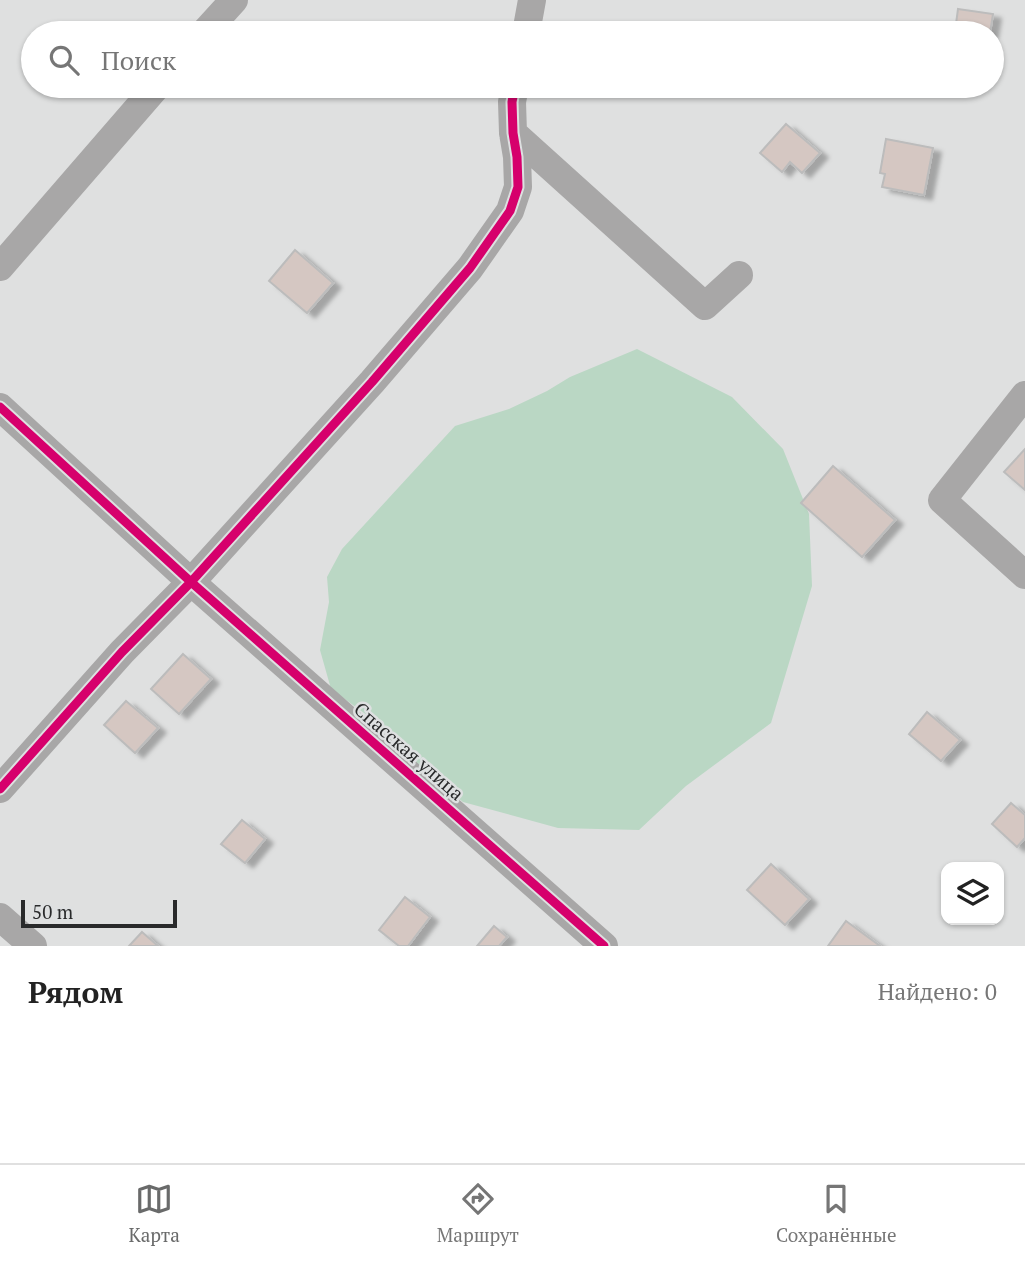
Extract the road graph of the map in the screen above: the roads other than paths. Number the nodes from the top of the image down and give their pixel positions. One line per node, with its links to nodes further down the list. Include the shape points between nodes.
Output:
1 (234, 0): 3 (street)
2 (532, 0): 4 (street)
3 (215, 21)
4 (528, 21)
5 (148, 98): 8 (street)
6 (513, 98): 7 (street)
7 (513, 134): 9 (street, via 705,306); 13 (street, via 518,187 510,211 470,268)
8 (0, 267)
9 (739, 275)
10 (1025, 395): 12 (street, via 942,500)
11 (0, 407): 13 (street, Спасская улица)
12 (1025, 575)
13 (191, 582): 14 (street); 17 (street, Спасская улица)
14 (0, 789)
15 (0, 916): 16 (street)
16 (33, 946)
17 (604, 946)

